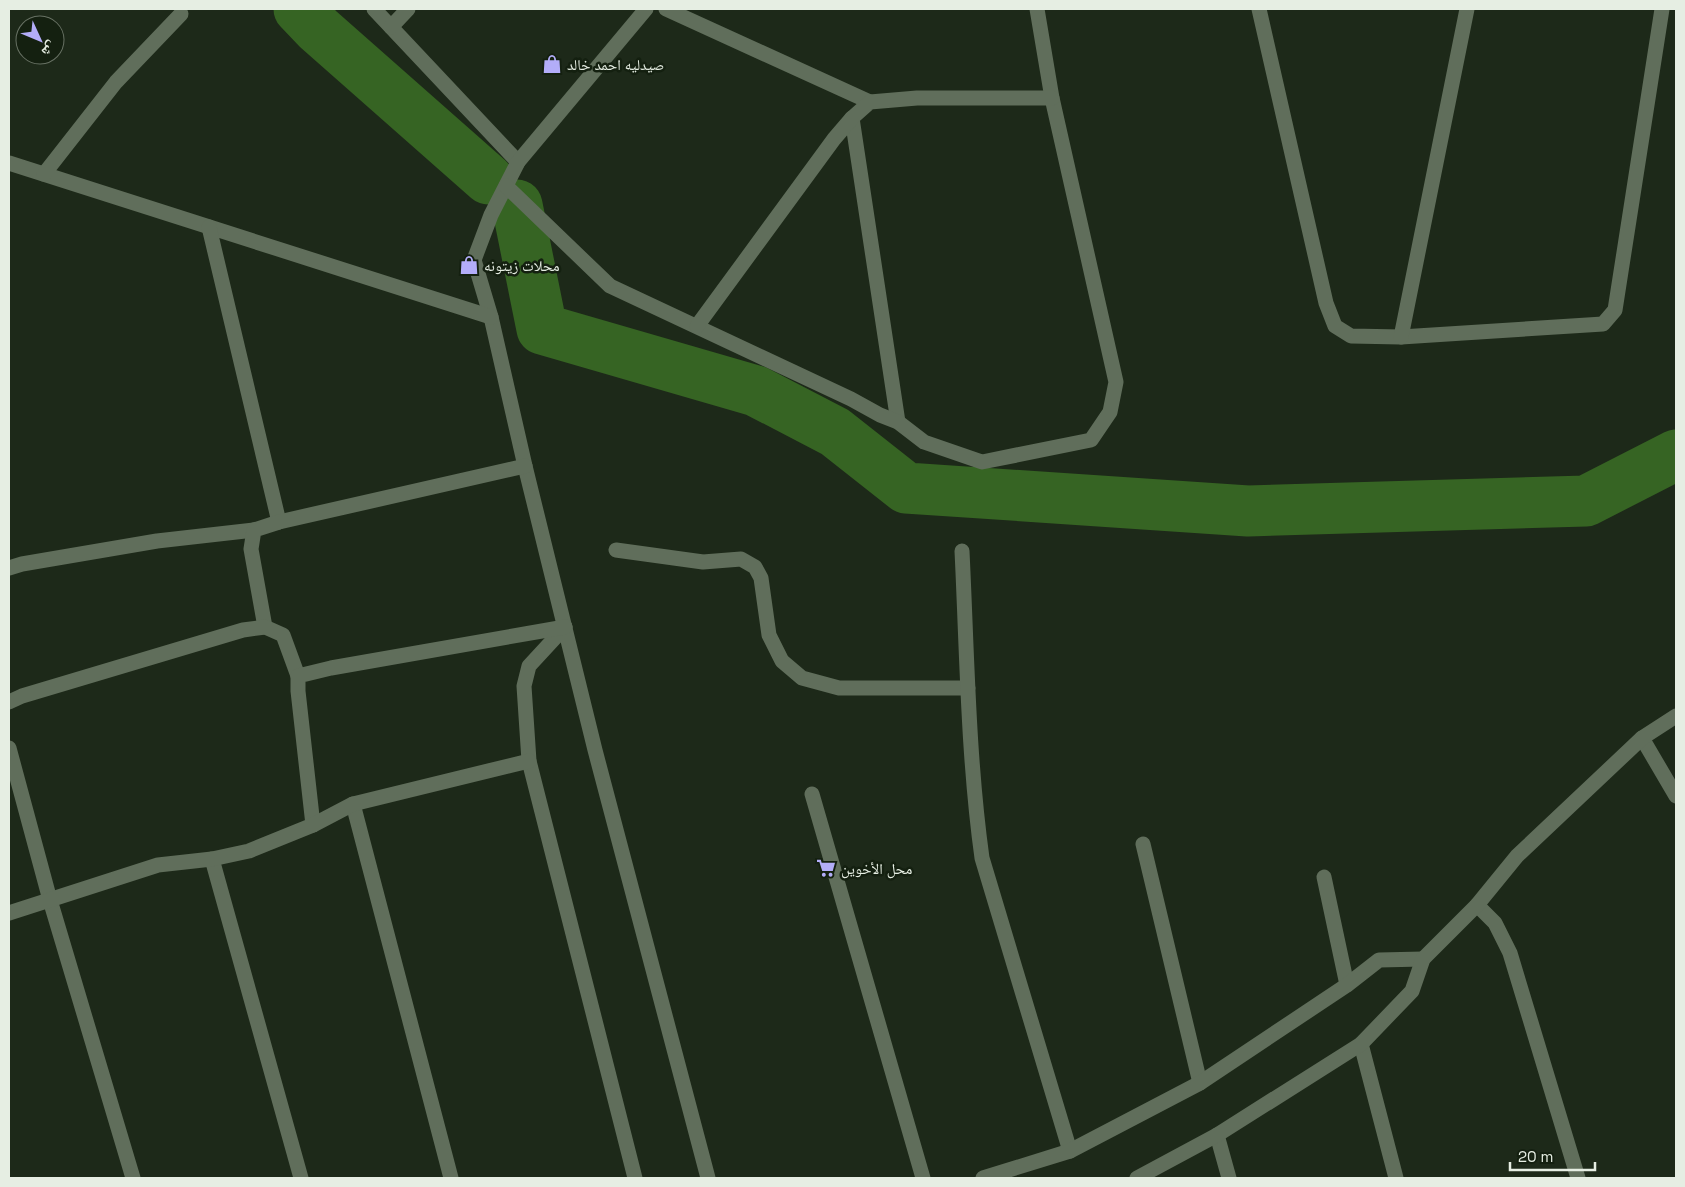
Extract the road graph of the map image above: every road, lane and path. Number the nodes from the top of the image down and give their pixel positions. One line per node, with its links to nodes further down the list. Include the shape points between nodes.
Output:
1 (374, 9): 10 (street)
2 (408, 9): 10 (street)
3 (646, 9): 14 (street)
4 (666, 9): 12 (street)
5 (1037, 9): 11 (street)
6 (1259, 9): 21 (street, via 1326,304 1335,326 1351,336)
7 (1467, 9): 21 (street)
8 (1662, 9): 21 (street, via 1615,310 1603,324)
9 (181, 14): 16 (street, via 116,82)
10 (391, 27): 14 (street)
11 (1052, 98): 12 (street, via 917,98); 22 (street, via 1116,382 1110,412 1091,440 982,462 924,442)
12 (870, 102): 13 (street)
13 (852, 118): 20 (street); 22 (street)
14 (518, 162): 17 (street)
15 (9, 163): 16 (street)
16 (44, 174): 18 (street)
17 (506, 186): 19 (street, via 474,260); 20 (street, via 610,286)
18 (209, 227): 19 (street); 24 (street)
19 (491, 317): 23 (street)
20 (697, 326): 22 (street)
21 (1401, 337)
22 (898, 422)
23 (525, 466): 24 (street); 30 (street)
24 (279, 522): 25 (street)
25 (254, 530): 28 (street, via 157,541); 29 (street, via 251,549)
26 (616, 550): 32 (street, via 703,562 741,559 755,567 761,578 769,635 782,661 802,678 840,688)
27 (962, 551): 32 (street)
28 (9, 568)
29 (265, 627): 31 (street, via 283,635); 33 (street, via 243,630)
30 (565, 627): 31 (street); 37 (street, via 529,666 524,686); 58 (street)
31 (298, 676): 41 (street)
32 (968, 688): 53 (street, via 982,858)
33 (9, 702)
34 (1676, 716): 35 (street)
35 (1642, 738): 39 (street); 46 (street, via 1517,856)
36 (9, 748): 45 (street)
37 (529, 761): 40 (street); 57 (street)
38 (812, 794): 59 (street)
39 (1676, 796)
40 (353, 804): 41 (street); 56 (street)
41 (313, 825): 43 (street, via 249,851)
42 (1144, 844): 51 (street)
43 (212, 859): 45 (street, via 158,865); 55 (street)
44 (1324, 877): 49 (street)
45 (50, 900): 47 (street); 54 (street)
46 (1477, 905): 48 (street); 64 (street, via 1495,923 1510,953)
47 (9, 913)
48 (1423, 959): 49 (street, via 1379,960); 50 (street, via 1412,992)
49 (1347, 985): 51 (street)
50 (1361, 1044): 52 (street); 63 (street)
51 (1200, 1083): 53 (street)
52 (1217, 1135): 61 (street); 62 (street)
53 (1070, 1151): 60 (street)
54 (133, 1178)
55 (301, 1178)
56 (451, 1178)
57 (636, 1178)
58 (708, 1178)
59 (922, 1178)
60 (983, 1178)
61 (1137, 1178)
62 (1228, 1178)
63 (1396, 1178)
64 (1578, 1178)

